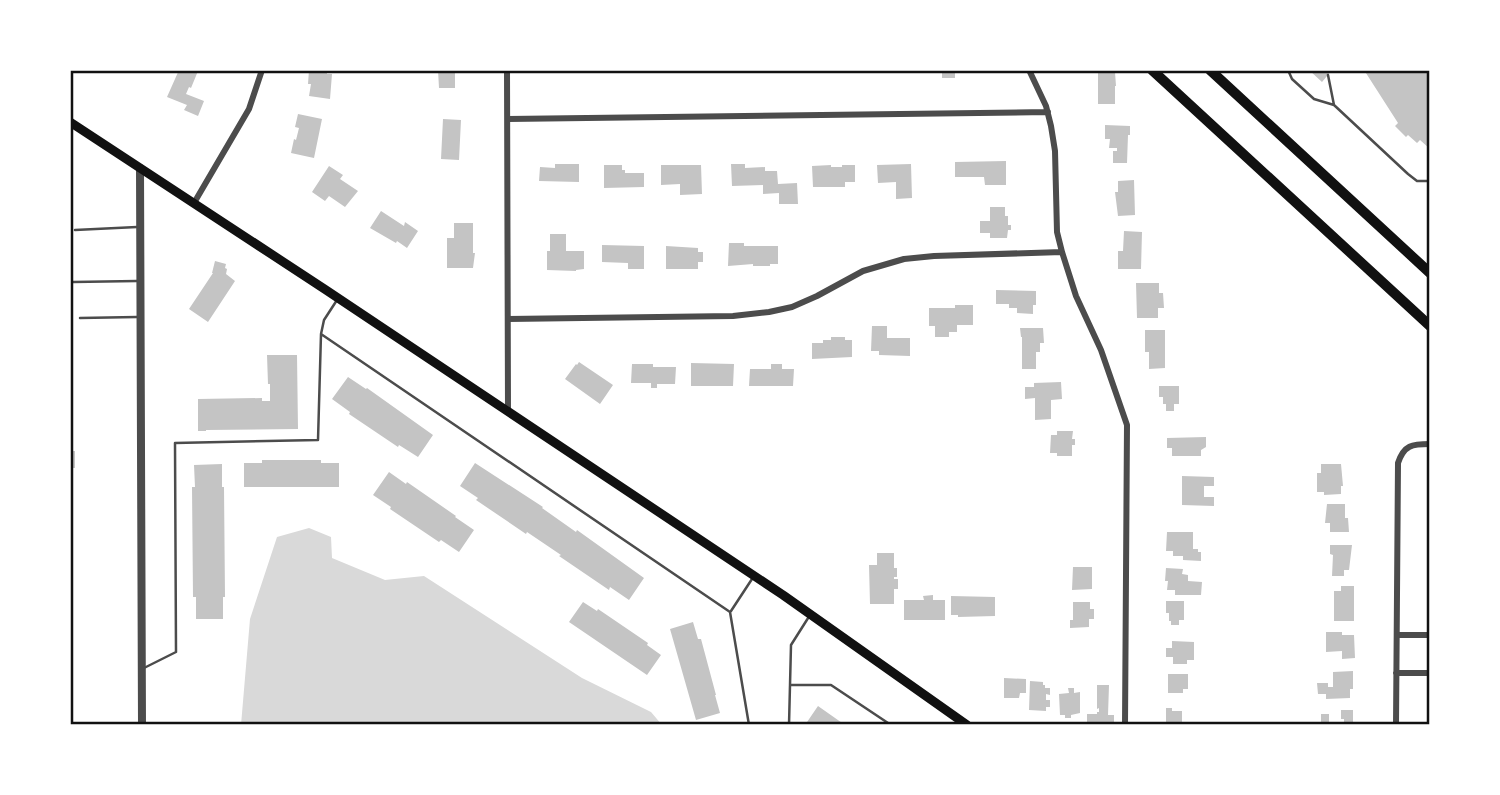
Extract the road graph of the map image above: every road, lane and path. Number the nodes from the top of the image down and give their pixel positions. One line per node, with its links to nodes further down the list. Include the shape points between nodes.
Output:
1 (262, 70): 14 (street, via 249,109)
2 (508, 70): 10 (street)
3 (1029, 70): 9 (street)
4 (1152, 70): 25 (main road)
5 (1210, 70): 18 (main road)
6 (1289, 70): 8 (lane, via 1292,79 1314,99)
7 (1328, 75): 8 (lane)
8 (1334, 106): 13 (lane, via 1408,174 1418,181)
9 (1048, 112): 10 (street); 17 (street)
10 (508, 119): 24 (street)
11 (70, 122): 12 (main road)
12 (140, 169): 14 (main road); 15 (street)
13 (1430, 181)
14 (194, 203): 21 (main road)
15 (140, 227): 16 (lane); 19 (street)
16 (75, 230)
17 (1062, 253): 24 (street, via 904,259 863,271 792,307 745,316); 43 (street, via 1126,425)
18 (1430, 273)
19 (140, 281): 20 (lane); 22 (street)
20 (73, 282)
21 (338, 298): 26 (lane); 27 (main road)
22 (141, 317): 23 (lane); 34 (street)
23 (80, 318)
24 (508, 319): 27 (street)
25 (1430, 326)
26 (321, 334): 30 (lane); 34 (lane, via 318,440 175,443 176,652)
27 (508, 411): 29 (main road)
28 (1430, 444): 32 (street, via 1406,448 1398,463)
29 (754, 576): 30 (lane); 31 (main road)
30 (730, 612): 39 (lane)
31 (810, 614): 37 (lane, via 791,645); 42 (main road)
32 (1397, 635): 33 (street); 35 (street)
33 (1430, 635)
34 (142, 669): 38 (street)
35 (1396, 673): 36 (street); 44 (street)
36 (1430, 673)
37 (790, 685): 40 (lane); 41 (lane, via 831,685)
38 (142, 725)
39 (749, 725)
40 (789, 725)
41 (891, 725)
42 (967, 725)
43 (1125, 725)
44 (1396, 725)

